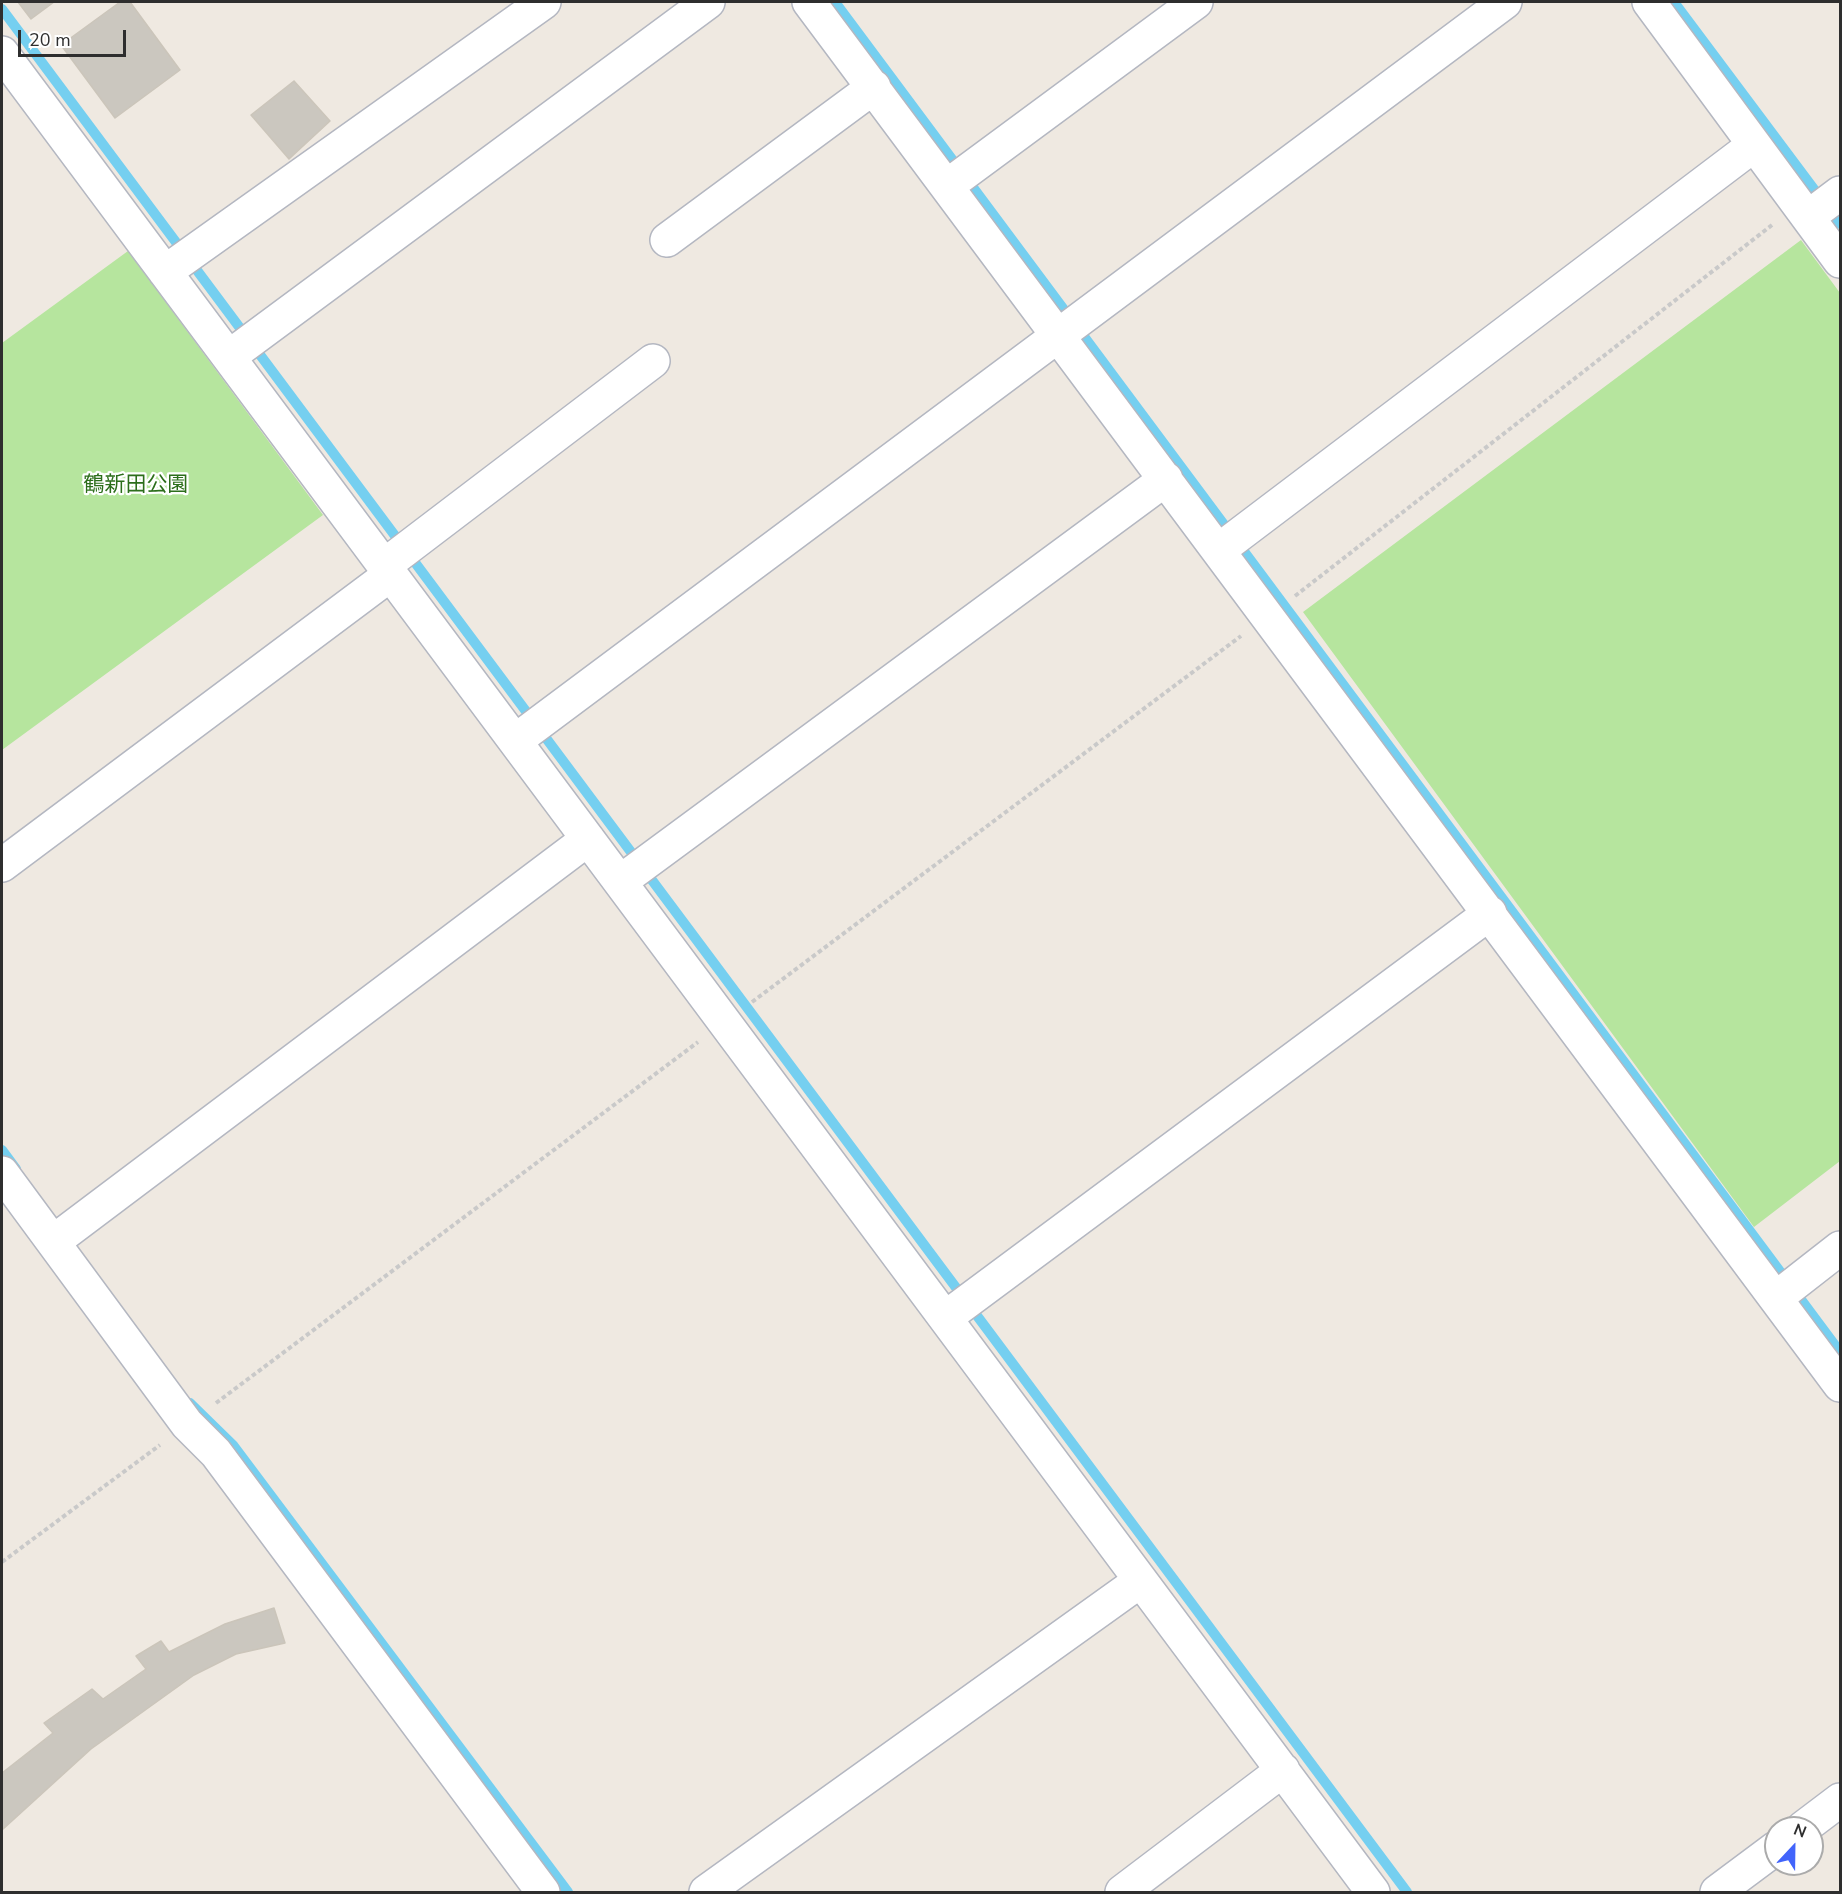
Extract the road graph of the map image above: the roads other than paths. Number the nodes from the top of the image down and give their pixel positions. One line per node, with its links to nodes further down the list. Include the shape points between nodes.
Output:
1 (544, 2): 14 (street)
2 (708, 2): 16 (street)
3 (809, 2): 8 (street)
4 (1196, 2): 10 (street)
5 (1505, 2): 15 (street)
6 (1648, 2): 9 (street)
7 (2, 53): 14 (street)
8 (874, 87): 10 (street); 12 (street)
9 (1754, 145): 11 (street); 19 (street)
10 (958, 178): 15 (street)
11 (1819, 205): 13 (street)
12 (667, 240)
13 (1840, 261)
14 (179, 262): 16 (street)
15 (1069, 328): 18 (street); 21 (street)
16 (243, 347): 20 (street)
17 (653, 361): 20 (street)
18 (1166, 479): 19 (street); 24 (street)
19 (1229, 543): 25 (street, via 1279,608)
20 (396, 560): 21 (street); 23 (street)
21 (528, 731): 22 (street)
22 (588, 839): 24 (street); 27 (street)
23 (2, 865)
24 (634, 872): 30 (street, via 726,1021)
25 (1490, 913): 29 (street); 30 (street)
26 (2, 1173): 27 (street)
27 (60, 1237): 38 (street, via 187,1424 216,1453)
28 (1840, 1248): 29 (street)
29 (1786, 1290): 31 (street)
30 (959, 1307): 32 (street)
31 (1840, 1385)
32 (1140, 1581): 33 (street); 37 (street)
33 (1283, 1770): 39 (street); 40 (street)
34 (1840, 1800): 35 (street)
35 (1819, 1816)
36 (1764, 1857): 41 (street)
37 (706, 1892)
38 (543, 1893)
39 (1122, 1893)
40 (1373, 1893)
41 (1717, 1893)

